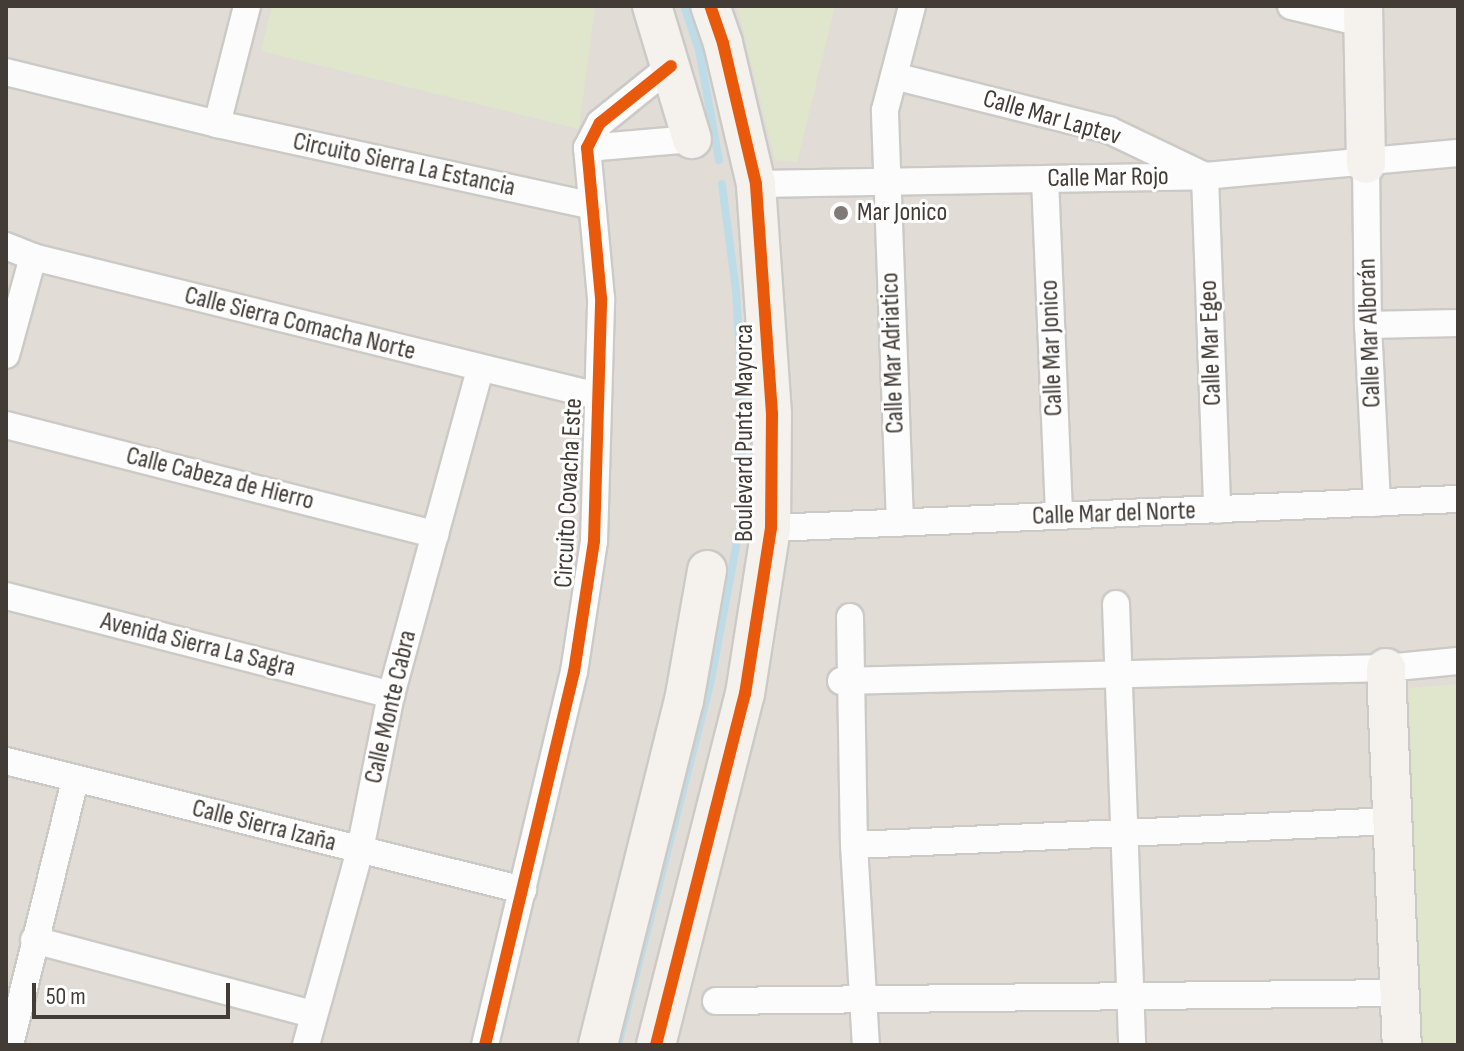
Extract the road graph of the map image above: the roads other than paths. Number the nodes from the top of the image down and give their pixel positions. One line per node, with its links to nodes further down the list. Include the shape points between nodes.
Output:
1 (247, 6): 10 (street)
2 (652, 6): 7 (street)
3 (710, 6): 17 (street, Boulevard Punta Mayorca)
4 (912, 6): 9 (street, Calle Mar Adriatico)
5 (1291, 6): 6 (street)
6 (1362, 14): 14 (street)
7 (671, 66): 11 (street); 12 (street, via 600,123)
8 (7, 75): 10 (street, Circuito Sierra La Estancia)
9 (894, 76): 15 (street, Calle Mar Laptev, via 1109,130); 18 (street, Calle Mar Adriatico, via 885,110)
10 (217, 124): 19 (street, Circuito Sierra La Estancia)
11 (692, 139): 12 (street)
12 (587, 148): 19 (street, Circuito Covacha Este)
13 (1458, 153): 14 (street, Calle Mar Rojo)
14 (1366, 164): 15 (street, Calle Mar Rojo); 23 (street, Calle Mar Alborán)
15 (1205, 176): 16 (street, Calle Mar Rojo); 30 (street, Calle Mar Egeo)
16 (1045, 179): 18 (street, Calle Mar Rojo); 31 (street, Calle Mar Jonico)
17 (756, 184): 18 (street, Calle Mar Rojo); 33 (street, Boulevard Punta Mayorca, via 772,414)
18 (886, 184): 32 (street, Calle Mar Adriatico)
19 (592, 206): 26 (street, Circuito Covacha Este, via 601,298)
20 (6, 246): 21 (street, Calle Sierra Comacha Norte)
21 (33, 257): 24 (street); 25 (street, Calle Sierra Comacha Norte)
22 (1458, 323): 23 (street)
23 (1368, 325): 29 (street, Calle Mar Alborán)
24 (6, 355)
25 (480, 369): 26 (street, Calle Sierra Comacha Norte); 34 (street, Calle Monte Cabra)
26 (597, 396): 50 (street, Circuito Covacha Este, via 594,541 574,672)
27 (6, 425): 34 (street, Calle Cabeza de Hierro)
28 (1458, 499): 29 (street, Calle Mar del Norte)
29 (1377, 503): 30 (street, Calle Mar del Norte)
30 (1217, 510): 31 (street, Calle Mar del Norte)
31 (1059, 516): 32 (street, Calle Mar del Norte)
32 (900, 523): 33 (street, Calle Mar del Norte)
33 (771, 528): 61 (street, Boulevard Punta Mayorca, via 745,694)
34 (435, 534): 43 (street, Calle Monte Cabra)
35 (707, 570): 60 (street, via 684,701)
36 (6, 596): 43 (street, Avenida Sierra La Sagra)
37 (1116, 604): 41 (street)
38 (850, 617): 42 (street)
39 (1458, 661): 40 (street)
40 (1386, 668): 41 (street); 46 (street)
41 (1117, 673): 42 (street); 47 (street)
42 (846, 680): 48 (street)
43 (391, 695): 49 (street, Calle Monte Cabra)
44 (6, 761): 45 (street, Calle Sierra Izaña)
45 (75, 780): 49 (street, Calle Sierra Izaña); 51 (street)
46 (1393, 821): 47 (street); 52 (street)
47 (1125, 835): 48 (street); 53 (street)
48 (854, 845): 54 (street)
49 (360, 850): 50 (street, Calle Sierra Izaña); 56 (street, Calle Monte Cabra)
50 (523, 890): 59 (street, Circuito Covacha Este)
51 (34, 940): 56 (street); 57 (street)
52 (1402, 993): 53 (street); 64 (street)
53 (1129, 996): 54 (street); 63 (street)
54 (863, 1000): 55 (street); 62 (street)
55 (716, 1001)
56 (313, 1014): 58 (street, Calle Monte Cabra)
57 (10, 1045)
58 (306, 1045)
59 (485, 1045)
60 (598, 1045)
61 (656, 1045)
62 (866, 1045)
63 (1132, 1045)
64 (1402, 1045)

